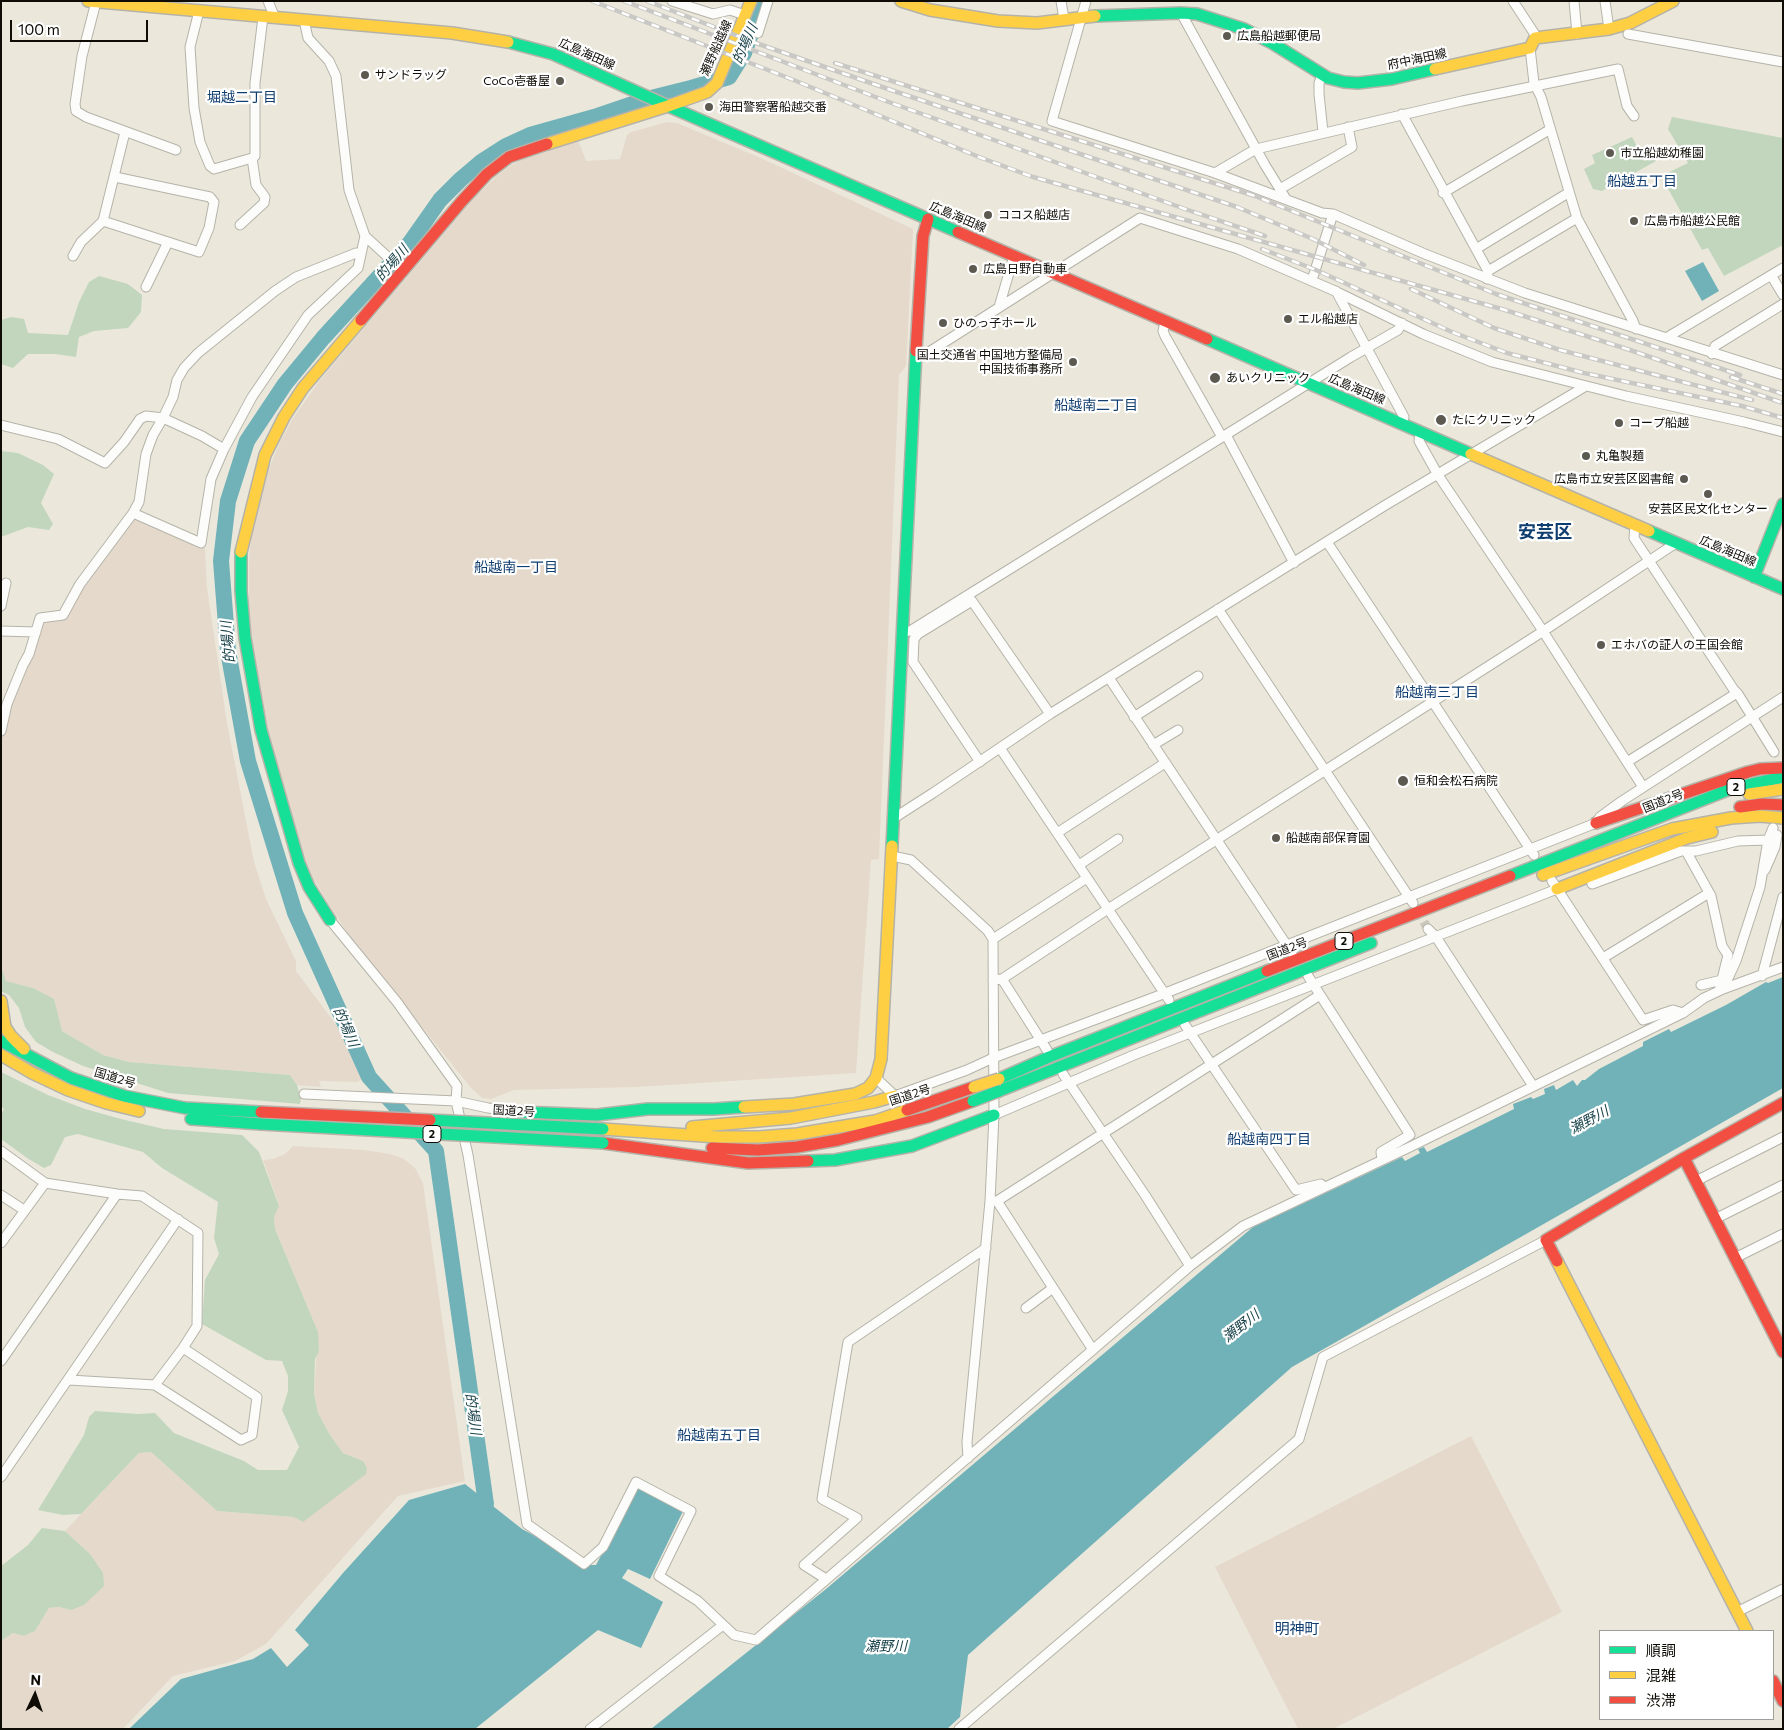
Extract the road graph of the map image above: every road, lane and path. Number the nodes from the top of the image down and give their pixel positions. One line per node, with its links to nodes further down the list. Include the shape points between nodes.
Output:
1 (268, 1): 20 (street)
2 (672, 1): 17 (street, via 714,14 730,10)
3 (751, 1): 17 (main road, 瀬野船越線)
4 (768, 1): 24 (street)
5 (901, 1): 14 (main road)
6 (1061, 1): 21 (street)
7 (1086, 1): 19 (street)
8 (1176, 1): 16 (main road)
9 (1513, 1): 27 (street, via 1530,27)
10 (1574, 1): 25 (street)
11 (1605, 1): 23 (street)
12 (1673, 1): 23 (main road, 府中海田線, via 1630,23)
13 (92, 2): 15 (main road, 広島海田線); 36 (street, via 76,111)
14 (932, 6): 21 (main road, via 998,21 1037,23)
15 (199, 11): 18 (main road, 広島海田線); 40 (street, via 190,47 200,142 214,169)
16 (1181, 13): 19 (main road); 29 (main road, 府中海田線, via 1197,14 1244,29); 38 (street)
17 (745, 15): 31 (main road, 瀬野船越線, via 717,84 707,92)
18 (262, 16): 20 (main road, 広島海田線); 40 (street, via 256,69 255,156)
19 (1082, 16): 21 (main road); 41 (street, via 1052,121)
20 (275, 18): 22 (main road, 広島海田線)
21 (1064, 19)
22 (304, 20): 31 (main road, 広島海田線, via 452,33 507,42 554,54); 52 (street, via 308,38 329,61 336,76 349,190)
23 (1610, 29): 25 (main road, 府中海田線)
24 (758, 33)
25 (1577, 34): 27 (main road, 府中海田線)
26 (1628, 34): 28 (street)
27 (1532, 43): 29 (main road, 府中海田線, via 1384,80 1344,82); 30 (street, via 1534,83)
28 (1783, 62)
29 (1322, 75): 37 (street, via 1319,94)
30 (1537, 86): 32 (street); 33 (street, via 1618,69 1627,106); 35 (street)
31 (663, 104): 49 (main road, 広島海田線); 59 (main road, 瀬野船越線, via 509,158 487,174)
32 (1402, 114): 34 (street); 44 (street)
33 (1634, 116)
34 (1348, 127): 37 (street); 43 (street, via 1352,147)
35 (1549, 130): 44 (street); 45 (street)
36 (125, 132): 39 (street); 42 (street)
37 (1323, 132): 38 (street)
38 (1256, 149): 41 (street); 43 (street)
39 (176, 150)
40 (252, 158): 51 (street, via 256,185 265,197 264,203)
41 (1215, 173): 46 (street)
42 (115, 177): 50 (street); 53 (street, via 210,197 214,202 209,228 199,252)
43 (1280, 190): 46 (street)
44 (1444, 192): 54 (street)
45 (1568, 192): 48 (street); 54 (street)
46 (1286, 199): 47 (street)
47 (1333, 214): 61 (street); 63 (street)
48 (1577, 218): 61 (street); 71 (street)
49 (928, 219): 57 (main road, 広島海田線); 75 (main road, via 923,236)
50 (104, 222): 53 (street); 56 (street, via 81,242)
51 (240, 225)
52 (364, 236): 55 (street); 59 (street)
53 (168, 242): 64 (street)
54 (1476, 249): 61 (street)
55 (361, 253): 79 (street, via 296,277 198,353 177,380); 85 (street, via 358,268 308,315 252,397)
56 (73, 256)
57 (1014, 256): 60 (main road, 広島海田線); 68 (street)
58 (1783, 268): 62 (street)
59 (403, 271): 146 (main road, 瀬野船越線, via 303,388 284,417 265,455 241,551 245,638 261,730 299,863)
60 (1053, 273): 63 (street, via 1140,218 1238,249); 68 (street); 69 (main road, 広島海田線)
61 (1488, 275): 71 (street)
62 (1771, 275): 66 (street); 72 (street)
63 (1312, 280): 65 (street)
64 (146, 287)
65 (1335, 291): 70 (street); 73 (street)
66 (1783, 295)
67 (1783, 304): 74 (street, via 1715,346)
68 (999, 307): 75 (street, via 929,352)
69 (1166, 322): 77 (main road, 広島海田線); 84 (street, via 1165,336)
70 (1402, 324): 73 (street, via 1398,330); 78 (street, via 1492,362)
71 (1636, 329): 72 (street)
72 (1666, 338): 74 (street)
73 (1367, 348): 77 (street); 80 (street, via 1404,417)
74 (1712, 354): 76 (street)
75 (916, 355): 103 (main road)
76 (1783, 375)
77 (1309, 384): 80 (main road, 広島海田線); 84 (street)
78 (1586, 386): 82 (street); 86 (street)
79 (163, 418): 81 (street, via 146,416 140,419 105,462 58,439); 85 (street); 89 (street, via 146,454 139,502)
80 (1402, 424): 83 (main road, 広島海田線)
81 (1, 426)
82 (1783, 432)
83 (1420, 433): 86 (main road, 広島海田線); 87 (street, via 1418,441)
84 (1224, 436): 94 (street); 103 (street)
85 (224, 449): 89 (street, via 211,479 201,543)
86 (1471, 454): 87 (street); 90 (main road, 広島海田線)
87 (1438, 475): 91 (street); 102 (street)
88 (1783, 504): 95 (main road)
89 (133, 513): 101 (street, via 80,584 63,615 40,618)
90 (1635, 525): 92 (main road, 広島海田線); 93 (street, via 1634,538)
91 (1327, 542): 94 (street); 108 (street)
92 (1676, 543): 93 (street); 95 (main road, 広島海田線)
93 (1649, 562): 102 (street); 106 (street)
94 (1294, 563): 99 (street)
95 (1754, 577): 97 (main road, 広島海田線)
96 (6, 583): 98 (street)
97 (1783, 589)
98 (1, 606)
99 (1218, 609): 105 (street); 121 (street)
100 (1, 631): 101 (street)
101 (36, 632): 113 (street, via 7,704)
102 (1542, 632): 108 (street); 118 (street)
103 (909, 634): 109 (street, via 918,634 972,601); 117 (street, via 913,662); 127 (main road)
104 (1198, 676): 110 (street)
105 (1108, 678): 109 (street); 110 (street)
106 (1737, 693): 111 (street); 118 (street)
107 (1783, 697): 111 (street)
108 (1433, 702): 121 (street); 135 (street)
109 (1050, 714): 115 (street)
110 (1134, 717): 114 (street)
111 (1752, 717): 116 (street); 123 (street)
112 (1178, 730): 114 (street)
113 (1, 731)
114 (1153, 745): 119 (street)
115 (1000, 748): 117 (street); 130 (street)
116 (1774, 752)
117 (980, 762): 127 (street)
118 (1627, 762): 123 (street)
119 (1165, 763): 130 (street); 133 (street)
120 (1783, 768): 129 (main road, via 1748,772)
121 (1325, 771): 133 (street); 144 (street)
122 (1783, 777): 125 (main road, 国道2号 / 2, via 1733,788)
123 (1643, 787): 129 (street)
124 (1783, 789): 125 (main road, 2)
125 (1691, 804): 186 (main road, 国道2号 / 2, bridge, via 1067,1049 999,1079 875,1121 759,1137 717,1137)
126 (1783, 805): 141 (main road, 2, via 1762,804 1692,816 1633,837)
127 (894, 818): 137 (main road)
128 (1783, 818): 141 (main road, via 1741,824 1687,838); 141 (main road, 国道2号 / 2, via 1731,818 1672,829)
129 (1596, 823): 135 (street)
130 (1057, 833): 138 (street)
131 (1118, 839): 138 (street)
132 (1768, 840): 134 (street, via 1775,832); 136 (street); 139 (street)
133 (1217, 841): 145 (street); 150 (street)
134 (1778, 848): 139 (street)
135 (1532, 851): 144 (street)
136 (1686, 851): 141 (street, via 1572,891); 142 (street)
137 (892, 856): 149 (street, via 911,860); 173 (main road, via 881,1060)
138 (1079, 865): 140 (street)
139 (1761, 876): 159 (street, via 1736,961)
140 (1087, 878): 145 (street); 149 (street)
141 (1554, 881): 148 (street); 152 (street, via 1572,914); 189 (main road, 国道2号 / 2, bridge, via 928,1117 875,1132 797,1146 758,1150)
142 (1709, 893): 152 (street); 159 (street, via 1722,946 1728,955)
143 (1783, 897): 155 (street)
144 (1411, 900): 150 (street)
145 (1108, 909): 156 (street); 161 (street)
146 (330, 920): 179 (street, via 397,1002 457,1086)
147 (1428, 929): 148 (street)
148 (1436, 937): 157 (street); 175 (street)
149 (993, 939): 156 (street)
150 (1286, 945): 151 (street); 161 (street)
151 (1292, 953)
152 (1603, 958): 163 (street, via 1643,1020 1673,1010)
153 (1783, 967): 155 (street)
154 (1308, 976): 157 (street)
155 (1760, 976): 159 (street)
156 (997, 980): 166 (street); 170 (street)
157 (1314, 985): 160 (street); 165 (street)
158 (1700, 985): 159 (street)
159 (1721, 987): 163 (street)
160 (1320, 995): 171 (street); 192 (street, via 1410,1135 1381,1152)
161 (1166, 997): 166 (street)
162 (1, 1003): 177 (main road, via 6,1027 17,1044 53,1065)
163 (1683, 1013): 175 (street)
164 (1185, 1024): 165 (street)
165 (1190, 1033): 171 (street); 174 (street)
166 (1040, 1040): 168 (street); 170 (street)
167 (1, 1042): 177 (main road, 国道2号 / 2, via 71,1078)
168 (1047, 1050)
169 (1, 1056): 182 (main road, 国道2号, via 50,1082 86,1096)
170 (993, 1058): 178 (street); 183 (street)
171 (1212, 1065): 187 (street); 193 (street, via 1296,1190)
172 (1063, 1074): 174 (street)
173 (876, 1078): 178 (street); 181 (main road, via 868,1088 855,1094 794,1104 648,1109 597,1115)
174 (1069, 1083): 183 (street); 187 (street)
175 (1533, 1086): 192 (street)
176 (304, 1094): 179 (street)
177 (124, 1096): 185 (main road, 国道2号 / 2)
178 (895, 1096): 186 (main road, via 791,1118)
179 (456, 1100): 181 (street); 222 (street, via 468,1155 527,1524 584,1564 603,1547 636,1482 691,1511 659,1576 698,1601)
180 (1783, 1103): 191 (main road)
181 (519, 1112)
182 (154, 1114)
183 (994, 1115): 189 (main road, via 912,1146 835,1160 748,1163); 199 (street)
184 (173, 1117): 185 (main road, 国道2号 / 2)
185 (261, 1118): 186 (main road, 国道2号 / 2, bridge); 189 (main road, 国道2号 / 2, bridge)
186 (648, 1130)
187 (1104, 1133): 199 (street); 208 (street)
188 (1783, 1137): 194 (street)
189 (648, 1147)
190 (1, 1151): 195 (street)
191 (1684, 1158): 194 (main road); 204 (main road)
192 (1382, 1160): 193 (street)
193 (1338, 1180): 208 (street, via 1243,1226)
194 (1696, 1181): 202 (main road)
195 (45, 1183): 197 (street); 200 (street)
196 (1783, 1185): 202 (street)
197 (117, 1194): 201 (street, via 142,1196); 214 (street)
198 (1, 1196): 200 (street)
199 (994, 1201): 206 (street); 209 (street)
200 (24, 1210): 205 (street)
201 (178, 1219): 211 (street, via 198,1233 197,1326); 215 (street)
202 (1715, 1219): 207 (main road)
203 (1783, 1234): 207 (street)
204 (1546, 1240): 221 (main road); 227 (street, via 1323,1357 1299,1439)
205 (1, 1242)
206 (986, 1248): 217 (street); 219 (street, via 848,1342 822,1499 857,1518 804,1565)
207 (1735, 1258): 213 (main road)
208 (1190, 1266): 212 (street)
209 (1054, 1288): 210 (street); 212 (street)
210 (1026, 1308)
211 (183, 1348): 216 (street); 216 (street, via 257,1397 252,1435 241,1440)
212 (1094, 1350): 217 (street)
213 (1783, 1352)
214 (1, 1361)
215 (69, 1380): 216 (street); 218 (street)
216 (155, 1385)
217 (968, 1458): 219 (street)
218 (1, 1477)
219 (826, 1579): 222 (street, via 756,1640 734,1635)
220 (1783, 1589): 221 (street)
221 (1737, 1612): 223 (main road)
222 (723, 1625): 226 (street)
223 (1746, 1630)
224 (1774, 1683): 225 (main road)
225 (1783, 1700)
226 (590, 1729)
227 (958, 1729)

